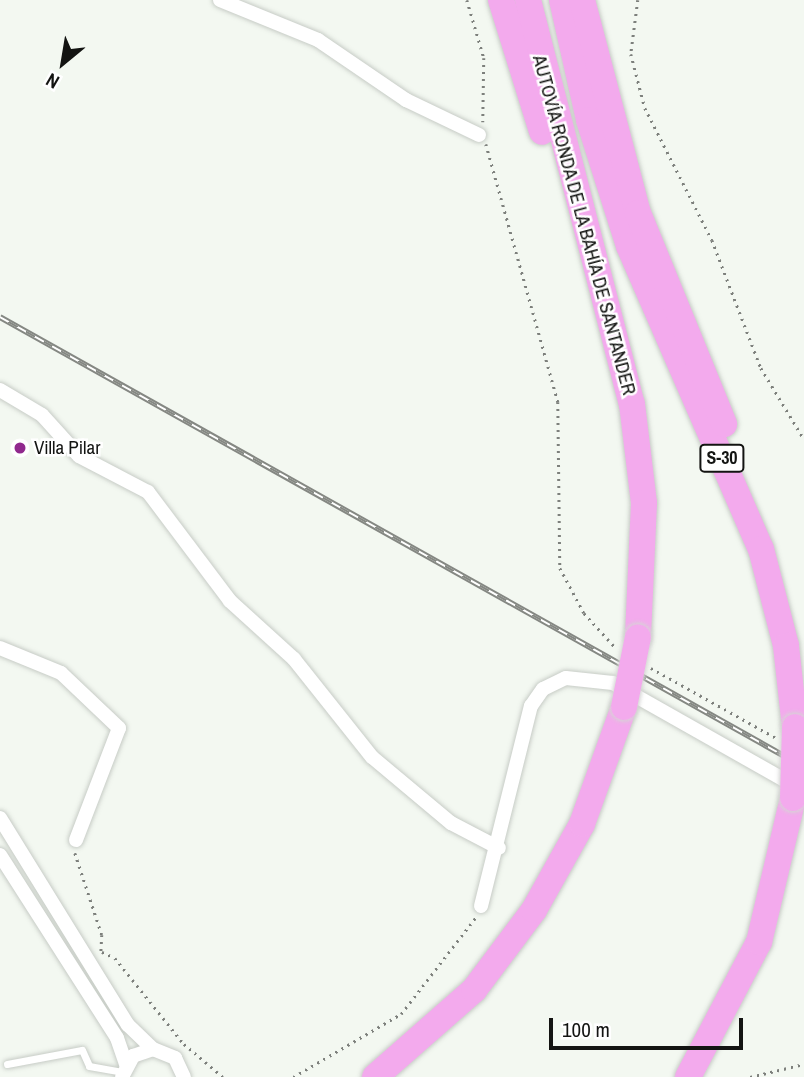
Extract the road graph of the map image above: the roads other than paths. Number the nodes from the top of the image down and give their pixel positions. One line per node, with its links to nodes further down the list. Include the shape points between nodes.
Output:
1 (220, 0): 9 (street, via 318,40 406,100)
2 (500, 0): 10 (highway)
3 (510, 0): 10 (highway)
4 (528, 0): 12 (highway, AUTOVÍA RONDA DE LA BAHÍA DE SANTANDER)
5 (562, 0): 14 (highway, AUTOVÍA RONDA DE LA BAHÍA DE SANTANDER / S-30, via 614,204 757,539)
6 (582, 0): 8 (highway)
7 (589, 0): 8 (highway)
8 (596, 69): 14 (highway, via 638,213 761,520 781,596)
9 (479, 135)
10 (544, 137): 12 (highway)
11 (0, 390): 18 (street, via 42,415 79,456 136,485 165,508 230,601 295,659 372,757 444,818)
12 (637, 437): 25 (highway, AUTOVÍA RONDA DE LA BAHÍA DE SANTANDER, bridge, via 645,535 628,643 624,707 582,824 534,911 474,990)
13 (0, 648): 17 (street, via 61,673 119,727)
14 (791, 678): 15 (highway, AUTOVÍA RONDA DE LA BAHÍA DE SANTANDER / S-30, bridge)
15 (798, 795): 18 (street, via 613,684 566,678 543,689 531,706); 26 (highway, AUTOVÍA RONDA DE LA BAHÍA DE SANTANDER / S-30, via 759,942 712,1040)
16 (0, 818): 21 (street, via 133,1032)
17 (76, 840)
18 (499, 848): 20 (street)
19 (0, 855): 23 (street, via 117,1038)
20 (481, 906)
21 (153, 1049): 23 (street); 24 (street, via 175,1058)
22 (7, 1064): 23 (lane, via 82,1050 89,1066)
23 (124, 1071)
24 (184, 1077)
25 (375, 1077)
26 (688, 1077)

